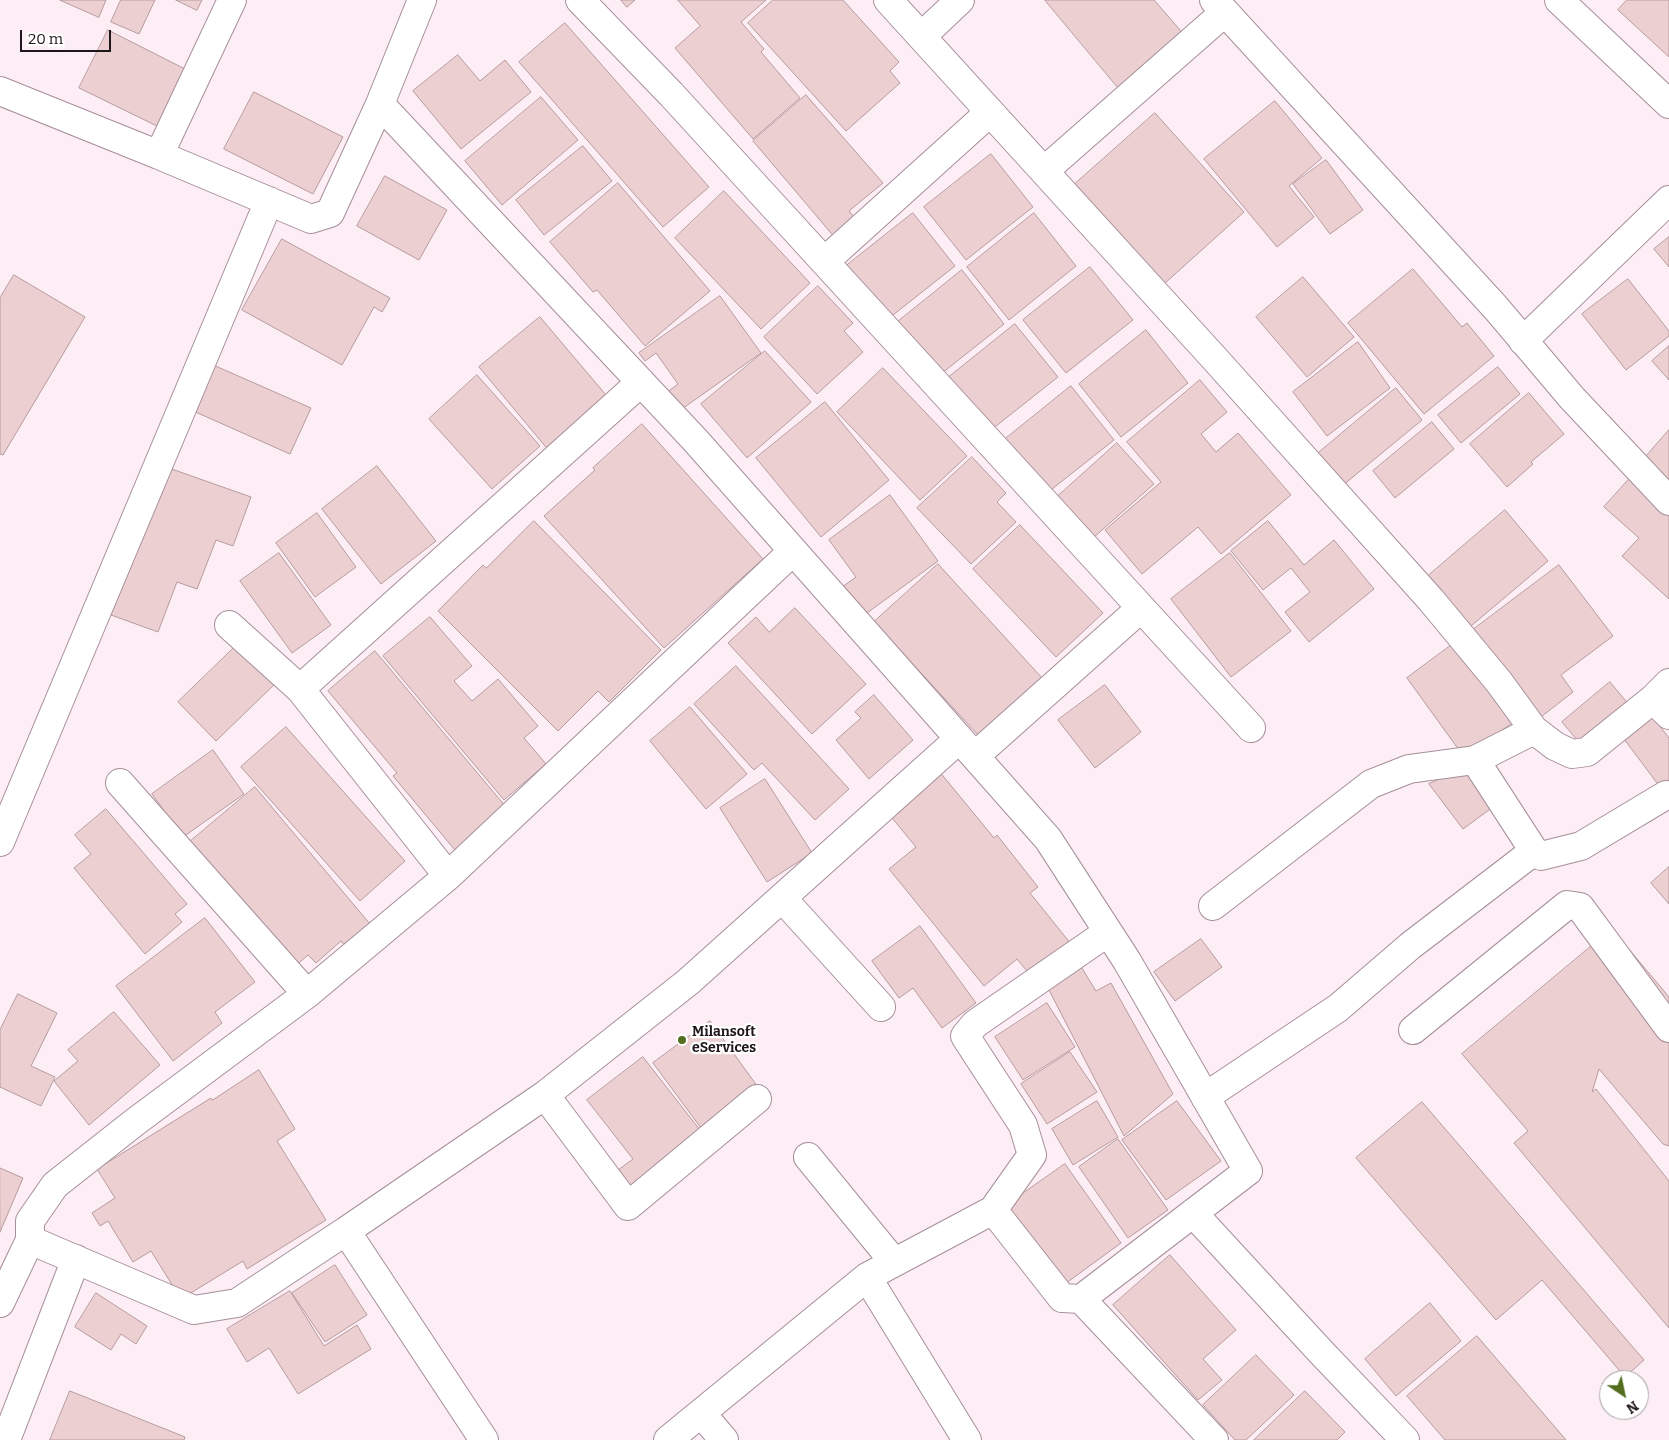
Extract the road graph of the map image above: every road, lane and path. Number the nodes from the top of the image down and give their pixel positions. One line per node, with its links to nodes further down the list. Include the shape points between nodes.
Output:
1 (232, 0): 13 (street)
2 (422, 0): 10 (street)
3 (580, 0): 17 (street)
4 (888, 0): 8 (street)
5 (960, 0): 8 (street)
6 (1559, 0): 11 (street)
7 (1220, 6): 14 (street); 18 (street)
8 (922, 36): 12 (street)
9 (0, 91): 13 (street)
10 (380, 104): 16 (street, via 330,213 311,219); 19 (street)
11 (1669, 104)
12 (990, 112): 14 (street); 17 (street)
13 (159, 155): 16 (street)
14 (1044, 171): 27 (street, via 1431,600)
15 (1669, 200): 18 (street)
16 (269, 202): 32 (street)
17 (824, 261): 22 (street)
18 (1524, 341): 20 (street, via 1572,398)
19 (641, 382): 21 (street); 24 (street)
20 (1669, 501)
21 (793, 552): 28 (street); 34 (street)
22 (1141, 608): 26 (street); 28 (street)
23 (229, 625): 24 (street)
24 (300, 689): 34 (street)
25 (1664, 699): 27 (street, via 1587,752 1572,754)
26 (1251, 728)
27 (1534, 730): 29 (street)
28 (967, 748): 35 (street); 37 (street, via 1048,839)
29 (1475, 760): 33 (street); 36 (street, via 1409,769 1371,784)
30 (120, 783): 38 (street)
31 (1666, 795): 33 (street, via 1581,846 1541,856)
32 (0, 842)
33 (1534, 851): 43 (street, via 1410,946 1338,1008)
34 (448, 876): 38 (street)
35 (782, 898): 39 (street); 42 (street, via 688,982)
36 (1213, 906)
37 (1108, 932): 43 (street); 46 (street, via 975,1024 965,1036 1023,1125 1032,1155)
38 (307, 994): 49 (street, via 55,1185 30,1221)
39 (881, 1007)
40 (1669, 1028): 41 (street, via 1580,907 1567,905)
41 (1413, 1030)
42 (545, 1095): 44 (street, via 628,1206); 48 (street)
43 (1205, 1097): 47 (street, via 1248,1170)
44 (757, 1099)
45 (808, 1157): 51 (street)
46 (992, 1210): 51 (street); 53 (street, via 1062,1298)
47 (1193, 1213): 53 (street); 62 (street)
48 (346, 1231): 50 (street, via 237,1303 194,1310); 57 (street)
49 (30, 1240): 50 (street); 54 (street)
50 (76, 1259): 56 (street)
51 (894, 1262): 52 (street)
52 (867, 1276): 55 (street); 60 (street)
53 (1081, 1299): 61 (street)
54 (0, 1303)
55 (701, 1413): 58 (street); 59 (street)
56 (6, 1440)
57 (484, 1440)
58 (668, 1440)
59 (724, 1440)
60 (967, 1440)
61 (1214, 1440)
62 (1405, 1440)

